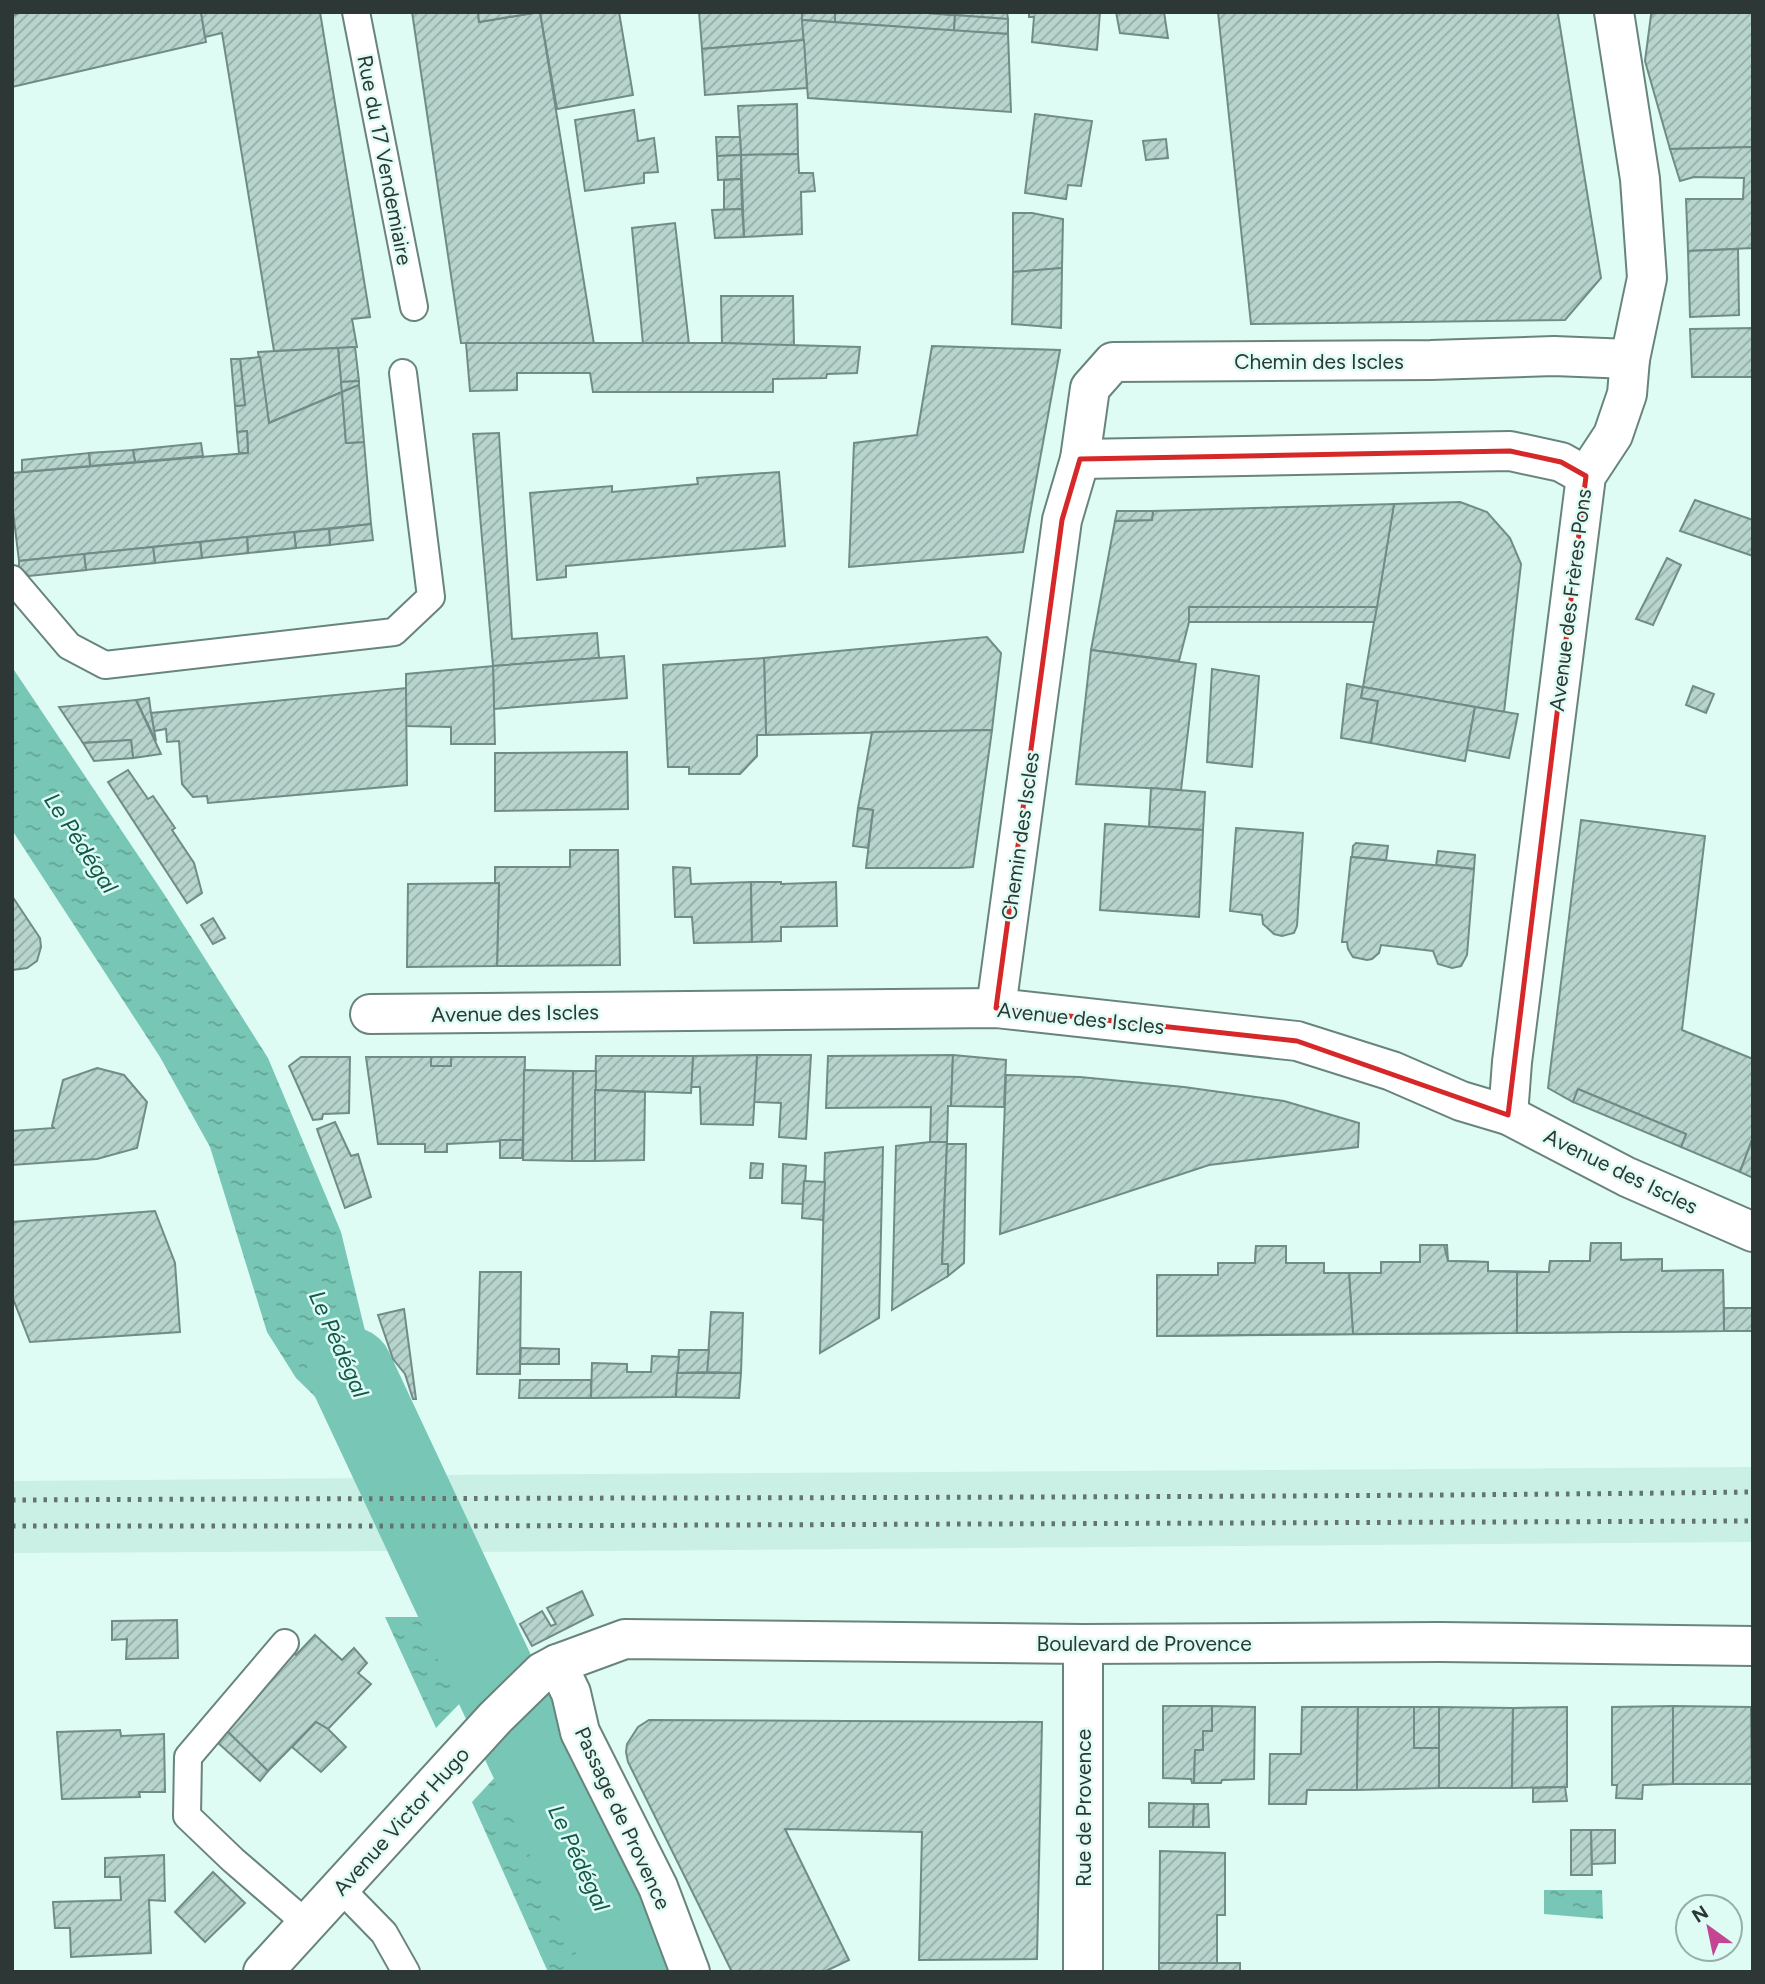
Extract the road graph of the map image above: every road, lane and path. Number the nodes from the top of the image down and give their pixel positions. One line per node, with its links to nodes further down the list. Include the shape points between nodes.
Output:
1 (356, 12): 3 (lane, Rue du 17 Vendemiaire)
2 (1614, 12): 4 (street, Avenue des Frères Pons, via 1640,178 1647,278)
3 (414, 307)
4 (1630, 359): 6 (street, Chemin des Iscles, via 1112,362 1090,388); 7 (street, Avenue des Frères Pons, via 1627,394 1613,435)
5 (403, 373): 8 (lane, via 431,597 394,632 105,664 69,646)
6 (1080, 459): 7 (street, via 1510,452 1561,462); 9 (street, Chemin des Iscles, via 1062,520)
7 (1586, 475): 11 (street, Avenue des Frères Pons)
8 (12, 579)
9 (996, 1008): 10 (street, Avenue des Iscles); 11 (street, Avenue des Iscles, via 1297,1041)
10 (370, 1014)
11 (1508, 1115): 12 (street, Avenue des Iscles, via 1627,1177)
12 (1753, 1232)
13 (285, 1643): 18 (lane, via 188,1757 187,1816)
14 (1083, 1644): 15 (street, Boulevard de Provence); 16 (street, Boulevard de Provence, via 625,1639); 22 (street, Rue de Provence)
15 (1753, 1646)
16 (549, 1668): 17 (street, Avenue Victor Hugo, via 495,1718); 21 (street, Passage de Provence, via 571,1693 580,1732 658,1887)
17 (340, 1888): 18 (street, Avenue Victor Hugo); 20 (lane, via 384,1933)
18 (307, 1924): 19 (street, Avenue Victor Hugo)
19 (263, 1972)
20 (406, 1972)
21 (690, 1972)
22 (1083, 1972)

